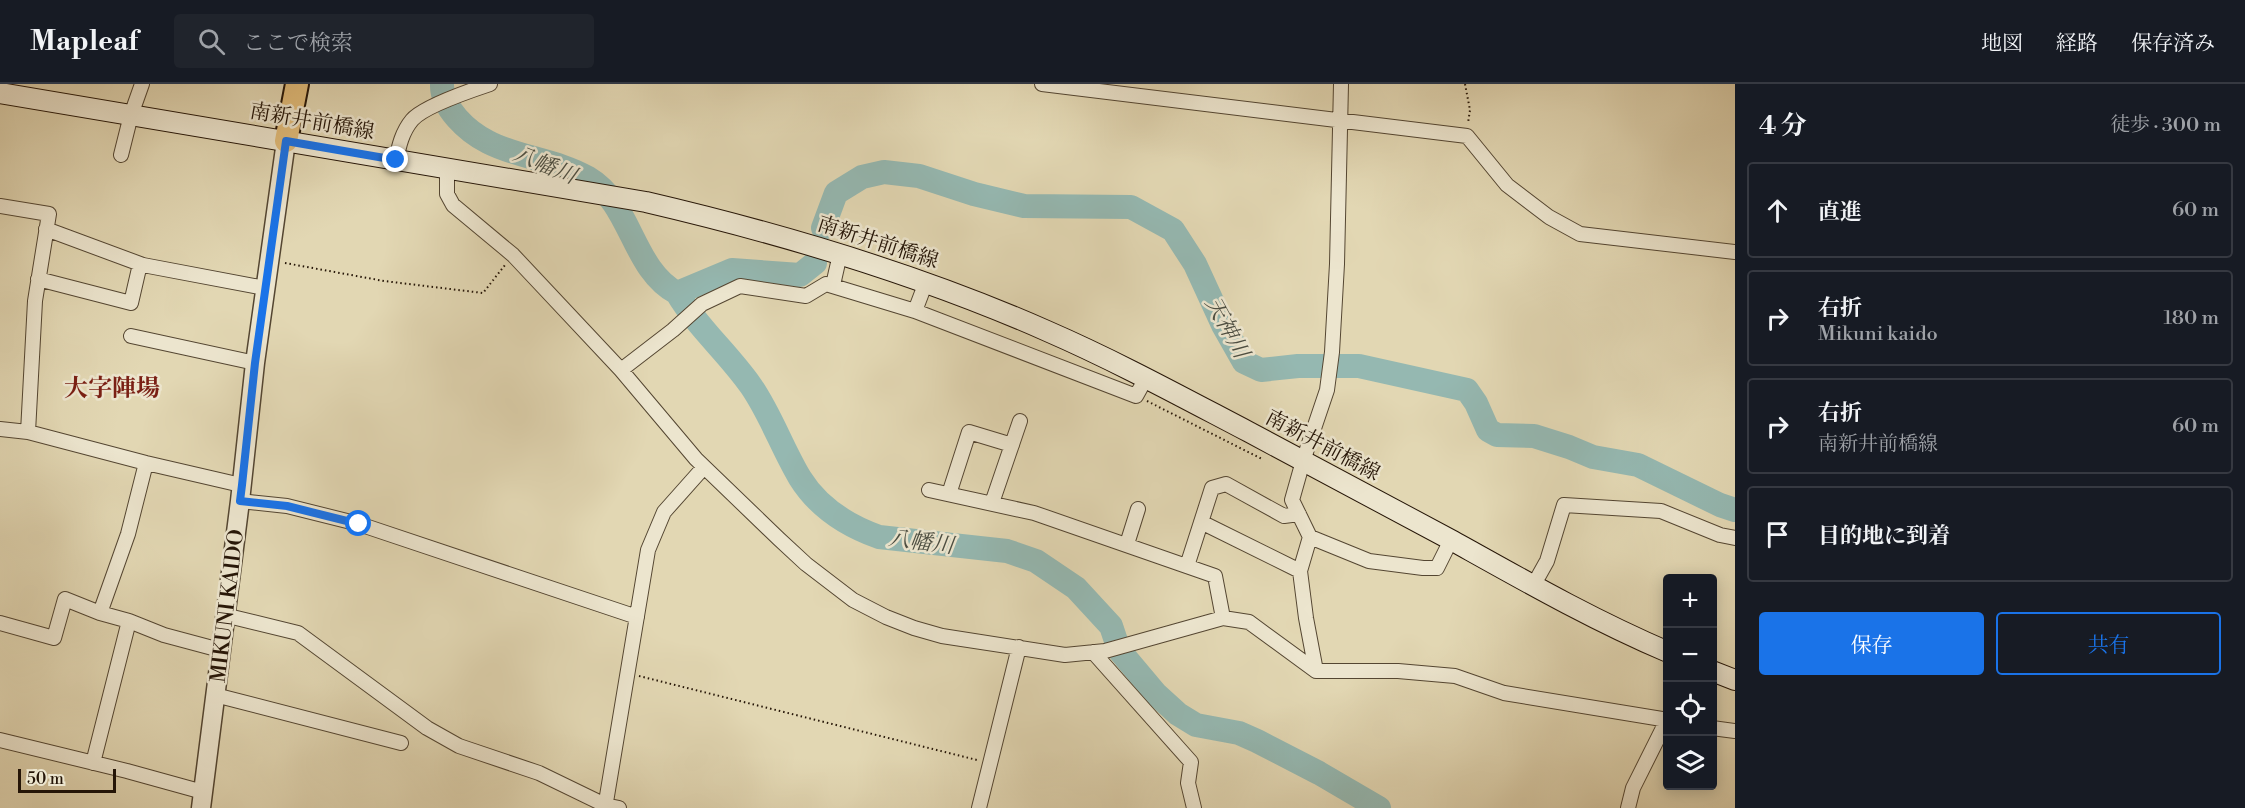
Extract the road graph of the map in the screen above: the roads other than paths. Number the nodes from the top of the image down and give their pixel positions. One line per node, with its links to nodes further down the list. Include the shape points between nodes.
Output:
1 (142, 84): 7 (street)
2 (490, 84): 11 (street, via 413,119 401,139)
3 (1042, 84): 8 (street)
4 (1341, 84): 8 (street)
5 (295, 85): 9 (main road, MIKUNI KAIDO)
6 (0, 93): 7 (main road, 南新井前橋線)
7 (131, 115): 9 (main road, 南新井前橋線); 10 (street)
8 (1340, 121): 15 (street, via 1467,136 1507,185 1548,217 1580,234); 31 (street, via 1332,352 1327,390)
9 (286, 141): 11 (main road, 南新井前橋線); 21 (street, MIKUNI KAIDO)
10 (121, 155)
11 (396, 160): 12 (main road, 南新井前橋線)
12 (447, 169): 16 (main road, 南新井前橋線, via 646,202); 25 (street, via 447,194 453,205 513,255)
13 (0, 206): 14 (street, via 49,214)
14 (46, 229): 17 (street); 18 (street)
15 (1735, 252)
16 (840, 254): 19 (main road, 南新井前橋線); 20 (street)
17 (141, 264): 18 (street, via 131,303); 21 (street)
18 (38, 279): 29 (street)
19 (926, 282): 22 (street); 26 (main road, 南新井前橋線, via 1048,331)
20 (832, 285): 22 (street); 25 (street, via 826,284 806,296 740,286 702,304)
21 (266, 288): 24 (street, MIKUNI KAIDO)
22 (915, 311): 26 (street, via 1136,396)
23 (131, 336): 24 (street)
24 (255, 363): 35 (street, MIKUNI KAIDO)
25 (621, 370): 33 (street)
26 (1146, 378): 31 (main road, 南新井前橋線)
27 (1020, 421): 30 (street)
28 (0, 429): 29 (street)
29 (28, 432): 32 (street)
30 (1012, 445): 36 (street, via 969,432); 37 (street)
31 (1303, 461): 39 (street, via 1292,500); 43 (main road, 南新井前橋線)
32 (146, 463): 35 (street); 48 (street, via 128,534)
33 (704, 467): 50 (street, via 664,512 648,550); 54 (street, via 799,558 853,600 914,628)
34 (929, 490): 36 (street)
35 (241, 493): 49 (street, MIKUNI KAIDO); 50 (street, via 359,524)
36 (949, 494): 37 (street)
37 (992, 503): 44 (street)
38 (1138, 509): 44 (street)
39 (1299, 514): 40 (street, via 1284,516 1226,484 1212,488); 41 (street)
40 (1201, 522): 45 (street); 46 (street)
41 (1310, 537): 43 (street, via 1369,561 1423,568 1437,568); 46 (street)
42 (1735, 538): 47 (street, via 1661,511 1564,505 1547,561)
43 (1451, 540): 47 (main road, 南新井前橋線)
44 (1127, 544): 45 (street)
45 (1187, 566): 51 (street, via 1215,576)
46 (1300, 572): 58 (street)
47 (1533, 586): 56 (main road, 南新井前橋線)
48 (100, 613): 52 (street); 53 (street, via 65,599 54,638)
49 (225, 615): 55 (street, MIKUNI KAIDO); 70 (street, via 298,633 427,728 459,746 538,773)
50 (637, 617): 70 (street)
51 (1223, 618): 57 (street); 58 (street, via 1249,622)
52 (129, 621): 55 (street); 68 (street)
53 (0, 623)
54 (1019, 648): 57 (street, via 1065,655); 71 (street)
55 (220, 650): 61 (street, MIKUNI KAIDO)
56 (1663, 650)
57 (1099, 652): 72 (street, via 1191,762 1188,783)
58 (1316, 671): 62 (street, via 1455,676 1504,693)
59 (1717, 673): 60 (main road)
60 (1735, 680)
61 (215, 695): 67 (street); 69 (street, MIKUNI KAIDO)
62 (1663, 718)
63 (1663, 727): 73 (street)
64 (1717, 729): 65 (street)
65 (1735, 731)
66 (0, 740): 68 (street)
67 (401, 742)
68 (93, 762): 69 (street)
69 (202, 800)
70 (610, 807)
71 (980, 808)
72 (1194, 808)
73 (1628, 808)

